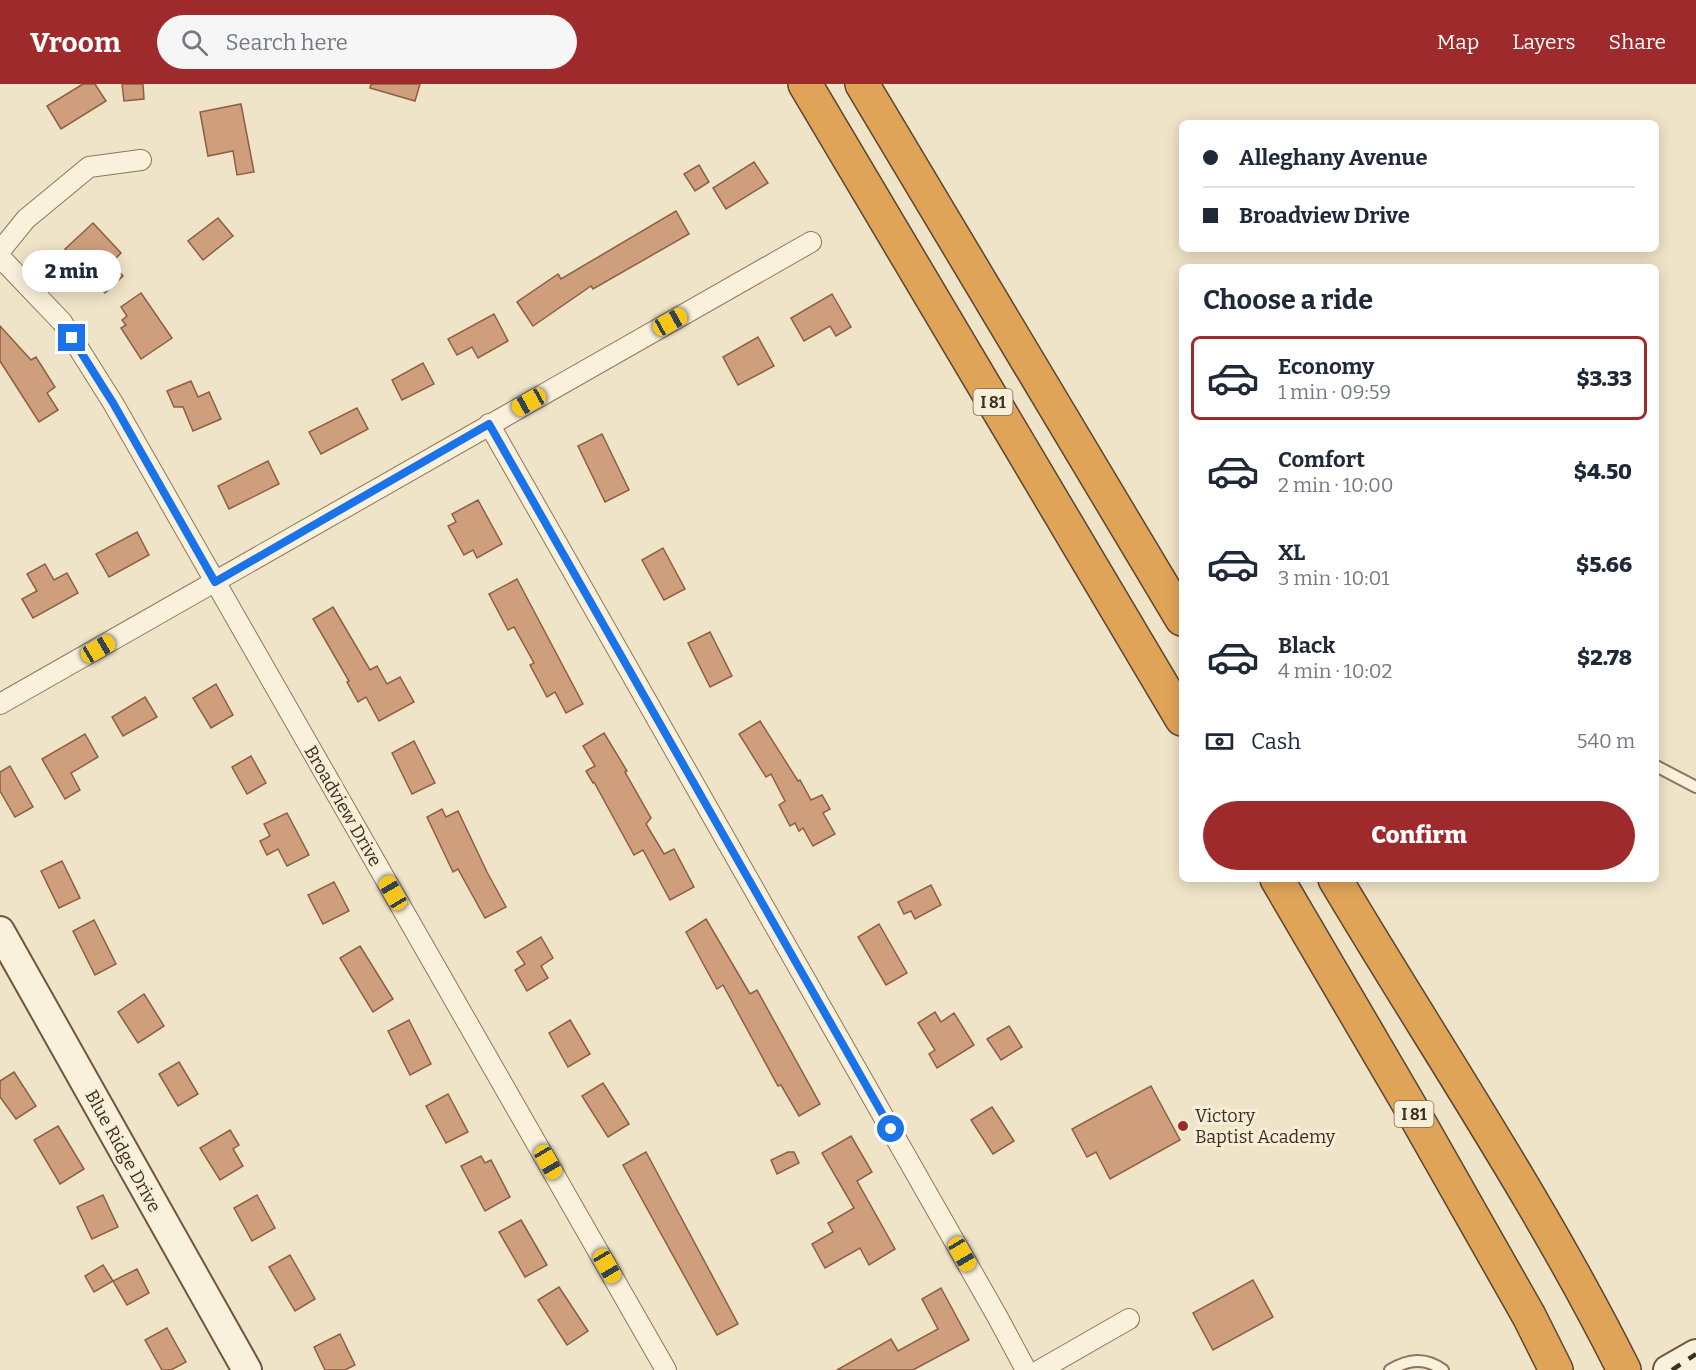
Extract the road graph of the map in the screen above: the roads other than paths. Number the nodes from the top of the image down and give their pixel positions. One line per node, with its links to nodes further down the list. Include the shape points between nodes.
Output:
1 (805, 84): 11 (highway, I 81)
2 (862, 84): 9 (highway)
3 (141, 160): 5 (street, via 89,167 26,219)
4 (811, 242): 7 (street)
5 (0, 251)
6 (0, 257): 8 (street, Broadview Drive, via 62,322)
7 (489, 424): 8 (street); 22 (street)
8 (215, 582): 10 (street); 21 (street, Broadview Drive)
9 (1179, 614)
10 (0, 704)
11 (1179, 714)
12 (1659, 768): 13 (lane)
13 (1696, 787)
14 (1279, 882): 19 (highway, I 81)
15 (1337, 882): 26 (highway, via 1508,1161)
16 (0, 931): 20 (street, Blue Ridge Drive)
17 (1129, 1319): 23 (street)
18 (1696, 1354): 27 (street)
19 (1551, 1360)
20 (247, 1370)
21 (666, 1370)
22 (1026, 1370)
23 (1040, 1370)
24 (1390, 1370): 25 (lane, via 1404,1362 1432,1362)
25 (1443, 1370)
26 (1624, 1370)
27 (1668, 1370)

